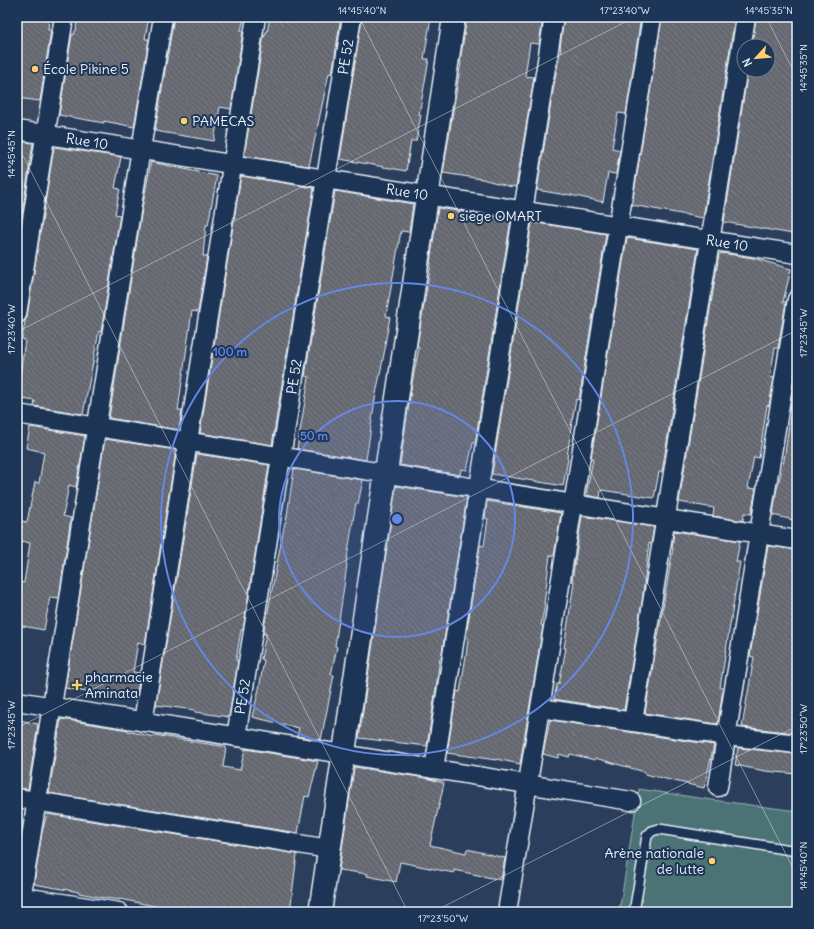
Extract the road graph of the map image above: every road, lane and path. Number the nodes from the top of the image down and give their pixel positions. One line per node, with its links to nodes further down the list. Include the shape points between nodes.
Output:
1 (64, 17): 10 (street)
2 (163, 17): 11 (street)
3 (256, 17): 12 (street)
4 (352, 17): 13 (street, PE 52)
5 (454, 17): 14 (street)
6 (554, 17): 15 (street)
7 (652, 17): 16 (street)
8 (746, 17): 17 (street)
9 (17, 130): 10 (street, Rue 10)
10 (46, 134): 11 (street, Rue 10); 20 (street)
11 (141, 149): 12 (street, Rue 10); 22 (street)
12 (232, 164): 13 (street, Rue 10); 23 (street)
13 (326, 179): 14 (street, Rue 10); 24 (street, PE 52)
14 (427, 195): 15 (street, Rue 10); 25 (street)
15 (523, 211): 16 (street, Rue 10); 26 (street)
16 (618, 226): 17 (street, Rue 10); 27 (street)
17 (710, 241): 18 (street, Rue 10); 28 (street)
18 (797, 254)
19 (797, 299): 29 (street)
20 (17, 314)
21 (17, 414): 22 (street)
22 (97, 426): 23 (street); 32 (street)
23 (188, 442): 24 (street); 34 (street)
24 (281, 457): 25 (street); 37 (street, PE 52)
25 (385, 474): 26 (street); 39 (street)
26 (479, 489): 27 (street); 40 (street)
27 (573, 504): 28 (street); 33 (street)
28 (665, 519): 29 (street); 35 (street)
29 (759, 534): 30 (street); 36 (street)
30 (797, 540)
31 (17, 701): 32 (street)
32 (53, 706): 34 (street); 44 (street)
33 (540, 708): 35 (street); 41 (street)
34 (143, 722): 37 (street)
35 (632, 722): 36 (street)
36 (727, 736): 38 (street); 42 (street)
37 (236, 737): 39 (street)
38 (797, 744)
39 (343, 754): 40 (street); 46 (street)
40 (434, 769): 41 (street)
41 (528, 784): 45 (street); 51 (street)
42 (718, 787)
43 (17, 798): 44 (street)
44 (37, 801): 46 (street); 48 (street)
45 (631, 801)
46 (329, 849): 50 (street)
47 (797, 851): 52 (lane, via 659,829 652,831 647,836)
48 (19, 902): 49 (street)
49 (119, 912)
50 (320, 912)
51 (507, 912)
52 (634, 912)

